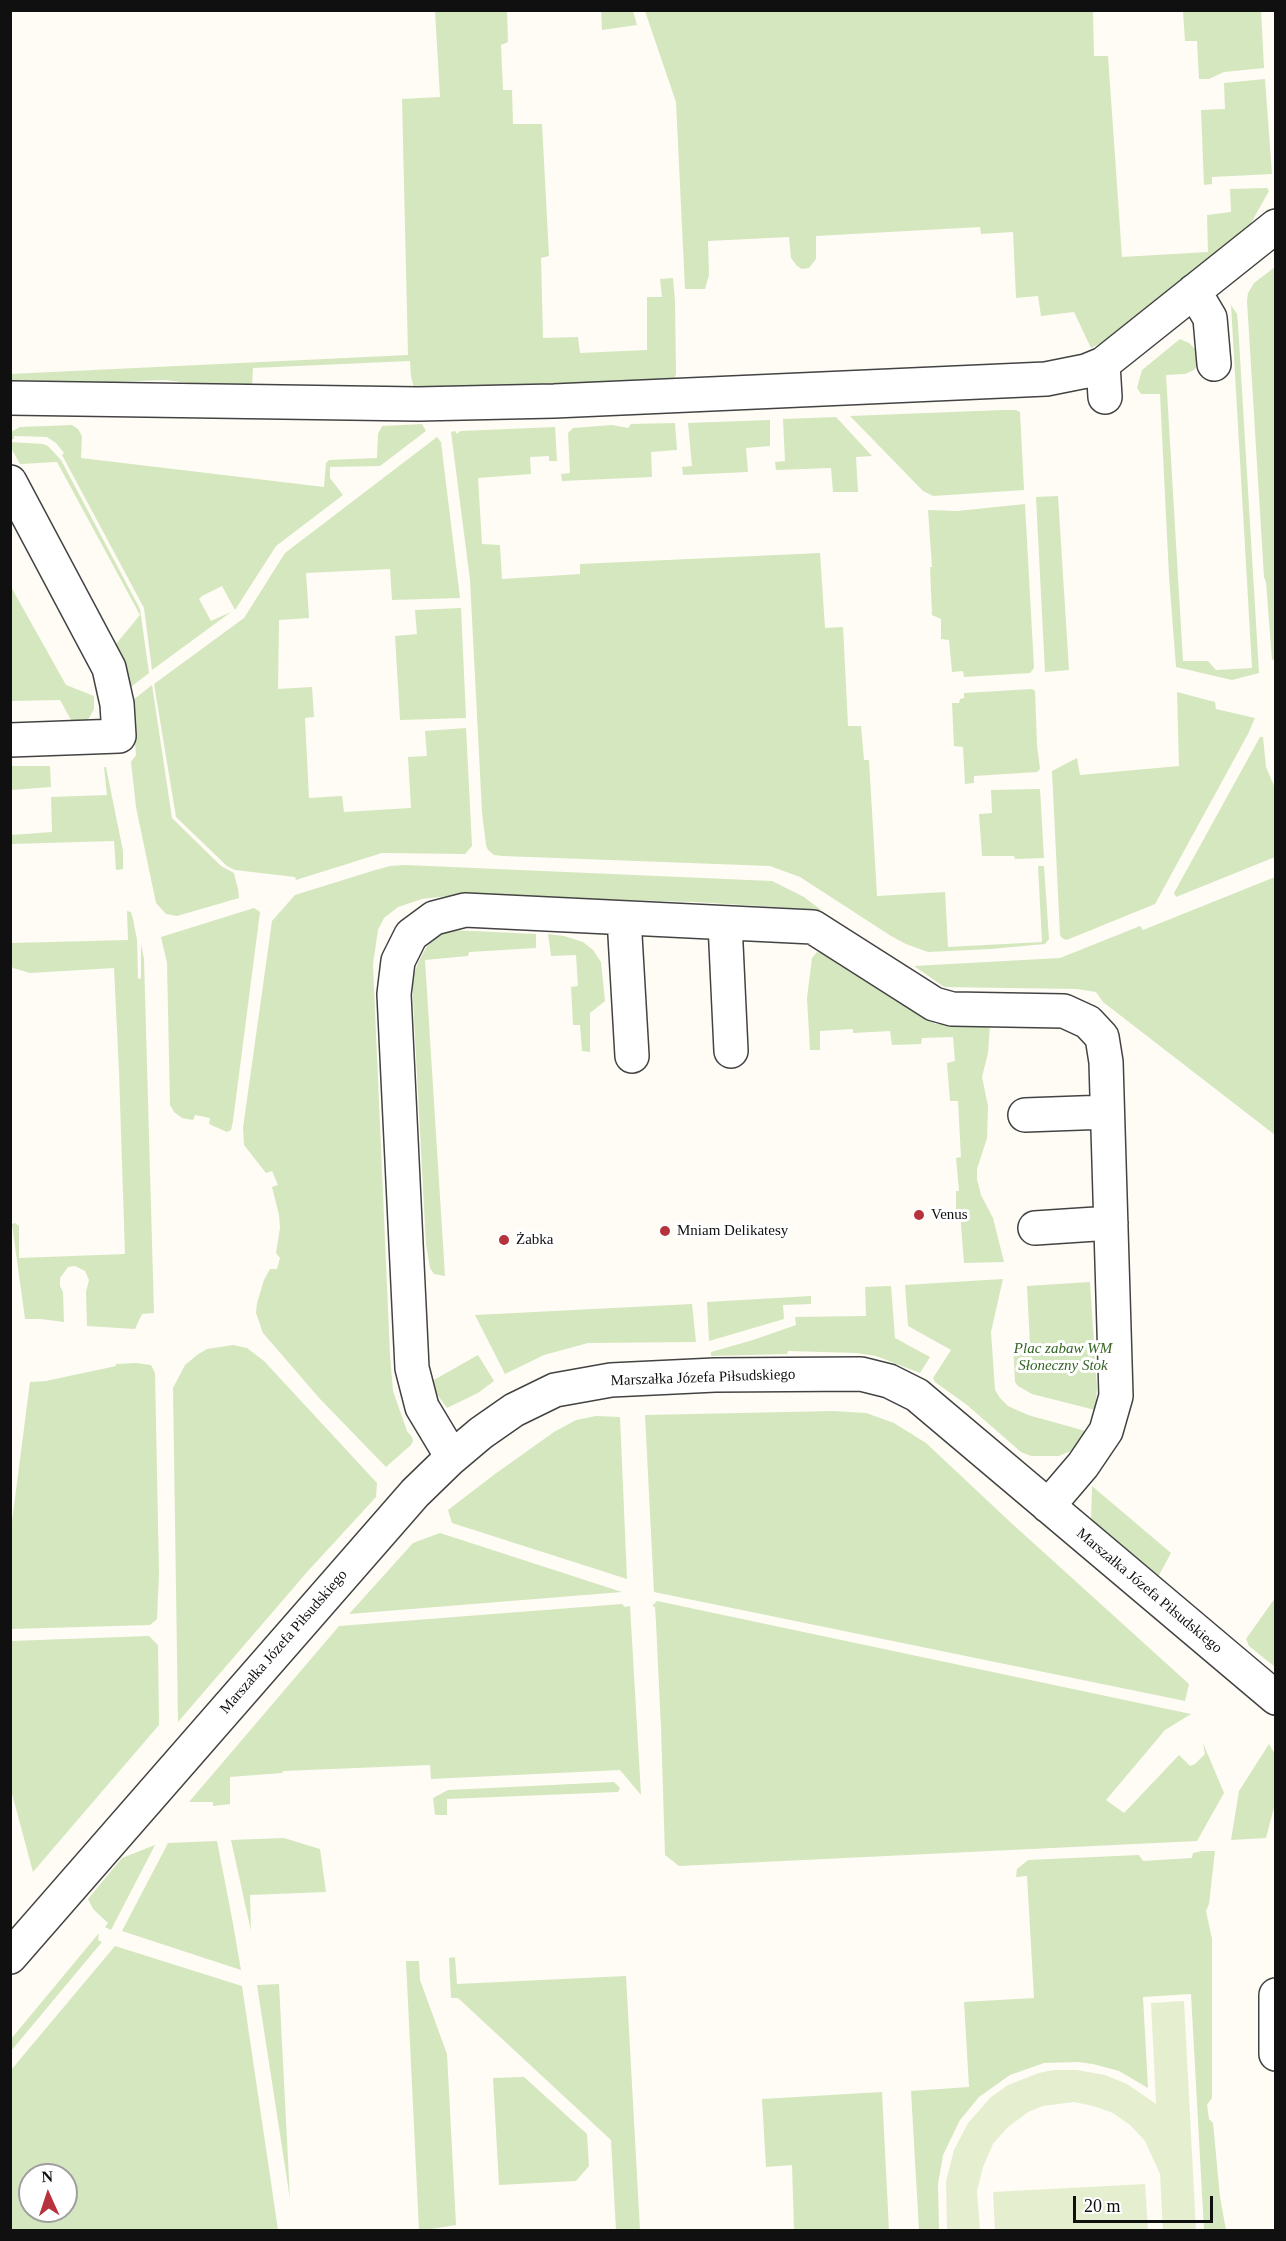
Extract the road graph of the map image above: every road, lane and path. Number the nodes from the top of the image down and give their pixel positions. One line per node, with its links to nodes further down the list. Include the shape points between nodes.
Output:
1 (1275, 225): 2 (street)
2 (1194, 291): 3 (street); 4 (street, via 1210,318)
3 (1103, 364): 5 (street); 6 (street, via 1086,372 1046,379 554,401 325,404)
4 (1214, 364)
5 (1105, 397)
6 (10, 398)
7 (10, 482): 8 (street, via 110,668 119,736)
8 (10, 740)
9 (624, 918): 10 (street); 12 (street); 17 (street, via 465,910 434,918 411,935 398,962 394,994 412,1368 422,1407)
10 (725, 923): 11 (street); 13 (street, via 813,927 934,1004 952,1009 1064,1011 1088,1022 1102,1037)
11 (731, 1051)
12 (632, 1056)
13 (1107, 1112): 14 (street); 15 (street)
14 (1025, 1115)
15 (1111, 1223): 16 (street); 18 (street, via 1116,1396 1106,1431 1083,1466)
16 (1035, 1228)
17 (452, 1457): 18 (street, Marszałka Józefa Piłsudskiego, via 514,1410 555,1390 611,1380 861,1374 889,1381 916,1395); 20 (street, Marszałka Józefa Piłsudskiego, via 392,1519)
18 (1048, 1506): 19 (street, Marszałka Józefa Piłsudskiego)
19 (1275, 1698)
20 (10, 1957)
21 (1275, 1995): 22 (street)
22 (1275, 2054)

